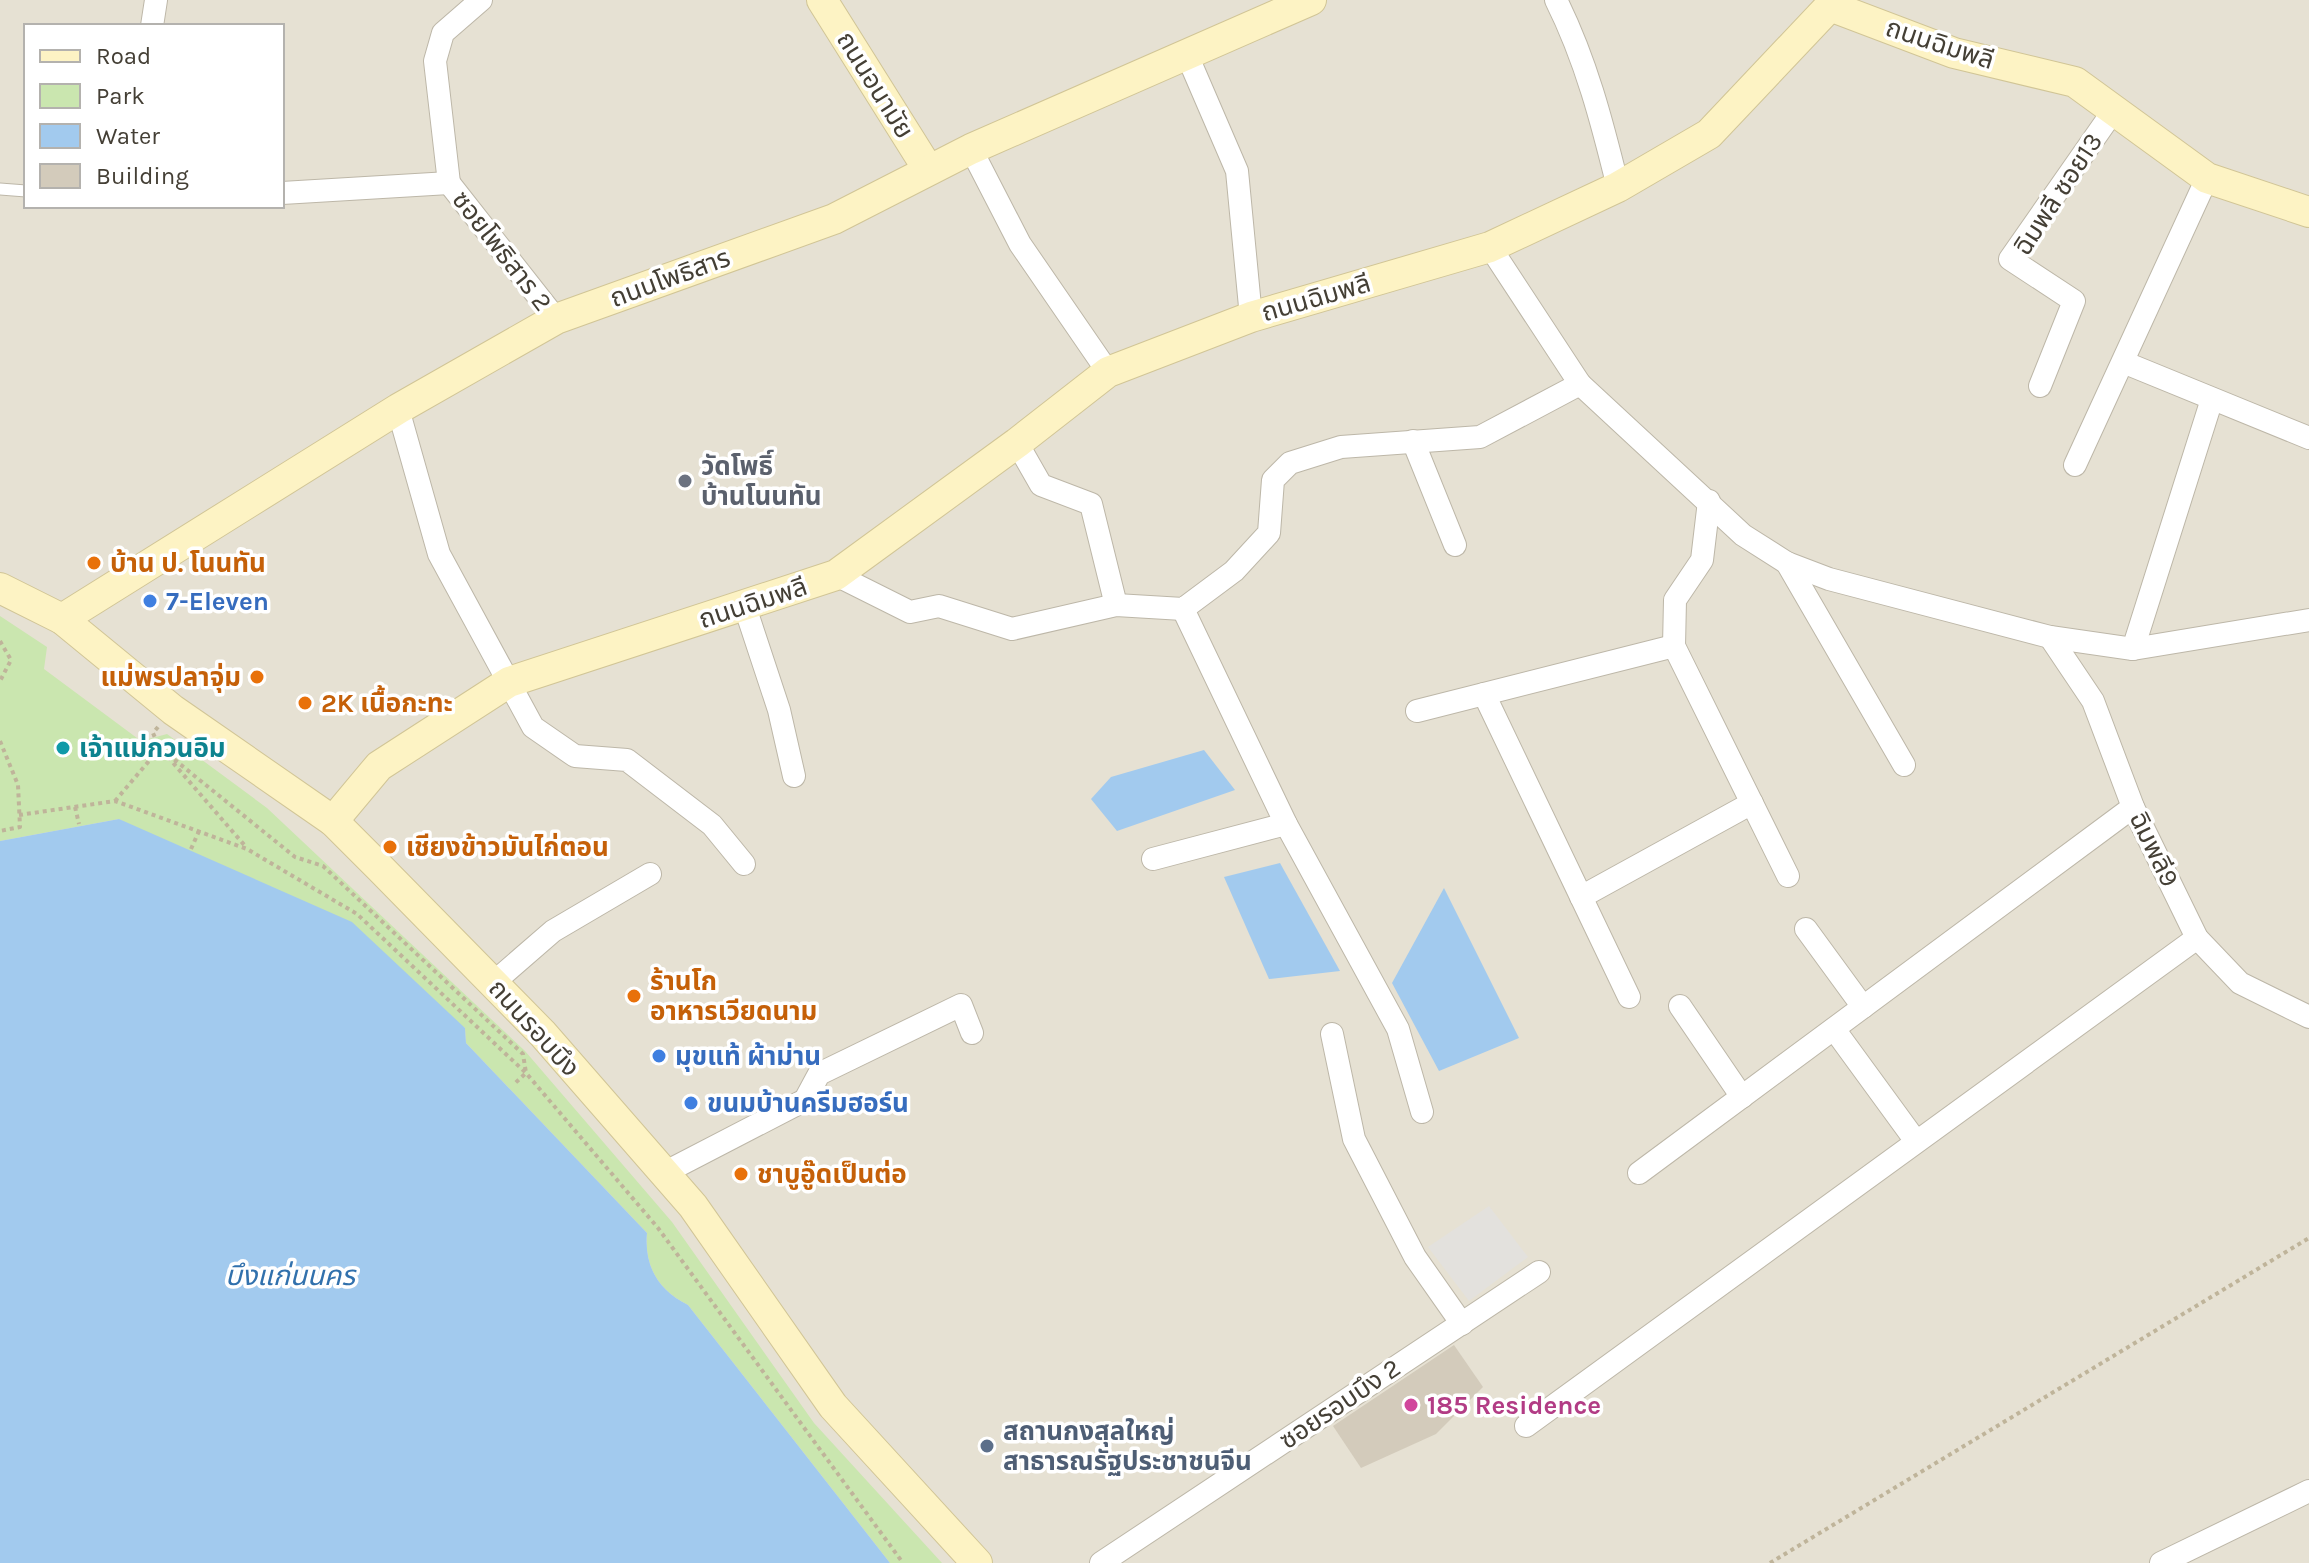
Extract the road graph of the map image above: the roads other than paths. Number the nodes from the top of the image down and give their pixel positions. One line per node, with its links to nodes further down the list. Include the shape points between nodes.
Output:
1 (156, 0): 7 (street)
2 (481, 0): 13 (street, via 443,33 435,61)
3 (822, 0): 11 (street, ถนนอนามัย)
4 (1311, 0): 8 (street, ถนนโพธิสาร)
5 (1556, 0): 14 (street, via 1598,102)
6 (1829, 3): 9 (street, ถนนฉิมพลี, via 1954,53 2075,82); 14 (street, ถนนฉิมพลี, via 1709,134)
7 (152, 24)
8 (1187, 55): 10 (street, ถนนโพธิสาร); 20 (street, via 1237,171)
9 (2114, 110): 12 (street, ถนนฉิมพลี); 25 (street, ฉิมพลี ซอย13, via 2010,259 2074,301)
10 (971, 149): 11 (street, ถนนโพธิสาร); 23 (street, via 1020,244)
11 (928, 169): 21 (street, ถนนโพธิสาร, via 834,219)
12 (2207, 178): 18 (street, ถนนฉิมพลี); 22 (street)
13 (449, 183): 17 (street); 21 (street, ซอยโพธิสาร 2)
14 (1618, 187): 19 (street, ถนนฉิมพลี)
15 (0, 189): 16 (lane)
16 (24, 191)
17 (284, 193)
18 (2309, 212)
19 (1490, 247): 20 (street, ถนนฉิมพลี); 24 (street)
20 (1251, 317): 23 (street, ถนนฉิมพลี)
21 (556, 319): 27 (street, ถนนโพธิสาร)
22 (2123, 362): 26 (street); 31 (street)
23 (1108, 372): 30 (street, ถนนฉิมพลี)
24 (1580, 384): 29 (street, via 1480,437); 32 (street)
25 (2040, 386)
26 (2212, 399): 28 (street); 44 (street)
27 (398, 409): 40 (street, ถนนโพธิสาร); 45 (street, via 439,554)
28 (2309, 438)
29 (1413, 441): 33 (street); 39 (street, via 1341,447 1290,463 1273,480 1269,533 1234,571)
30 (1017, 443): 35 (street, ถนนฉิมพลี); 37 (street, via 1041,485 1091,504)
31 (2075, 465)
32 (1709, 501): 34 (street, via 1743,535); 43 (street, via 1702,560 1675,600)
33 (1455, 545)
34 (1787, 563): 42 (street, via 1829,579); 48 (street)
35 (836, 575): 37 (street, via 910,612 939,606 1012,629); 38 (street, ถนนฉิมพลี)
36 (0, 588): 40 (street, ถนนรอบบึง)
37 (1116, 605): 39 (street)
38 (745, 607): 45 (street, ถนนฉิมพลี); 49 (street)
39 (1183, 609): 53 (street)
40 (62, 619): 52 (street, ถนนรอบบึง, via 173,710)
41 (2309, 620): 44 (street)
42 (2050, 637): 44 (street); 51 (street, ฉิมพลี9, via 2093,701)
43 (1674, 646): 46 (street); 50 (street)
44 (2133, 649)
45 (509, 682): 52 (street, ถนนฉิมพลี, via 379,766); 55 (street, via 533,727 575,756 627,760 712,825)
46 (1484, 694): 47 (street); 58 (street)
47 (1417, 711)
48 (1904, 765)
49 (794, 776)
50 (1752, 803): 57 (street); 58 (street)
51 (2133, 807): 60 (street, ฉิมพลี9); 64 (street)
52 (333, 821): 61 (street, ถนนรอบบึง)
53 (1286, 824): 54 (street); 70 (street, via 1398,1029)
54 (1153, 859)
55 (744, 864)
56 (650, 874): 61 (street, via 553,931)
57 (1788, 876)
58 (1581, 897): 62 (street)
59 (1806, 929): 64 (street)
60 (2197, 938): 65 (street, ฉิมพลี9, via 2240,983); 71 (street)
61 (493, 983): 72 (street, ถนนรอบบึง)
62 (1629, 997)
63 (1680, 1006): 69 (street)
64 (1863, 1007): 66 (street)
65 (2309, 1017)
66 (1834, 1029): 69 (street); 71 (street)
67 (972, 1033): 72 (street, via 961,1005 819,1074 805,1100)
68 (1332, 1034): 75 (street, via 1354,1139 1415,1257)
69 (1742, 1097): 73 (street)
70 (1422, 1112)
71 (1915, 1140): 76 (street)
72 (664, 1173): 78 (street, ถนนรอบบึง, via 693,1206 833,1406)
73 (1639, 1173)
74 (1539, 1272): 75 (street, ซอยรอบบึง 2)
75 (1462, 1324): 79 (street, ซอยรอบบึง 2)
76 (1526, 1426)
77 (2309, 1491): 80 (street)
78 (977, 1563)
79 (1101, 1563)
80 (2161, 1563)

